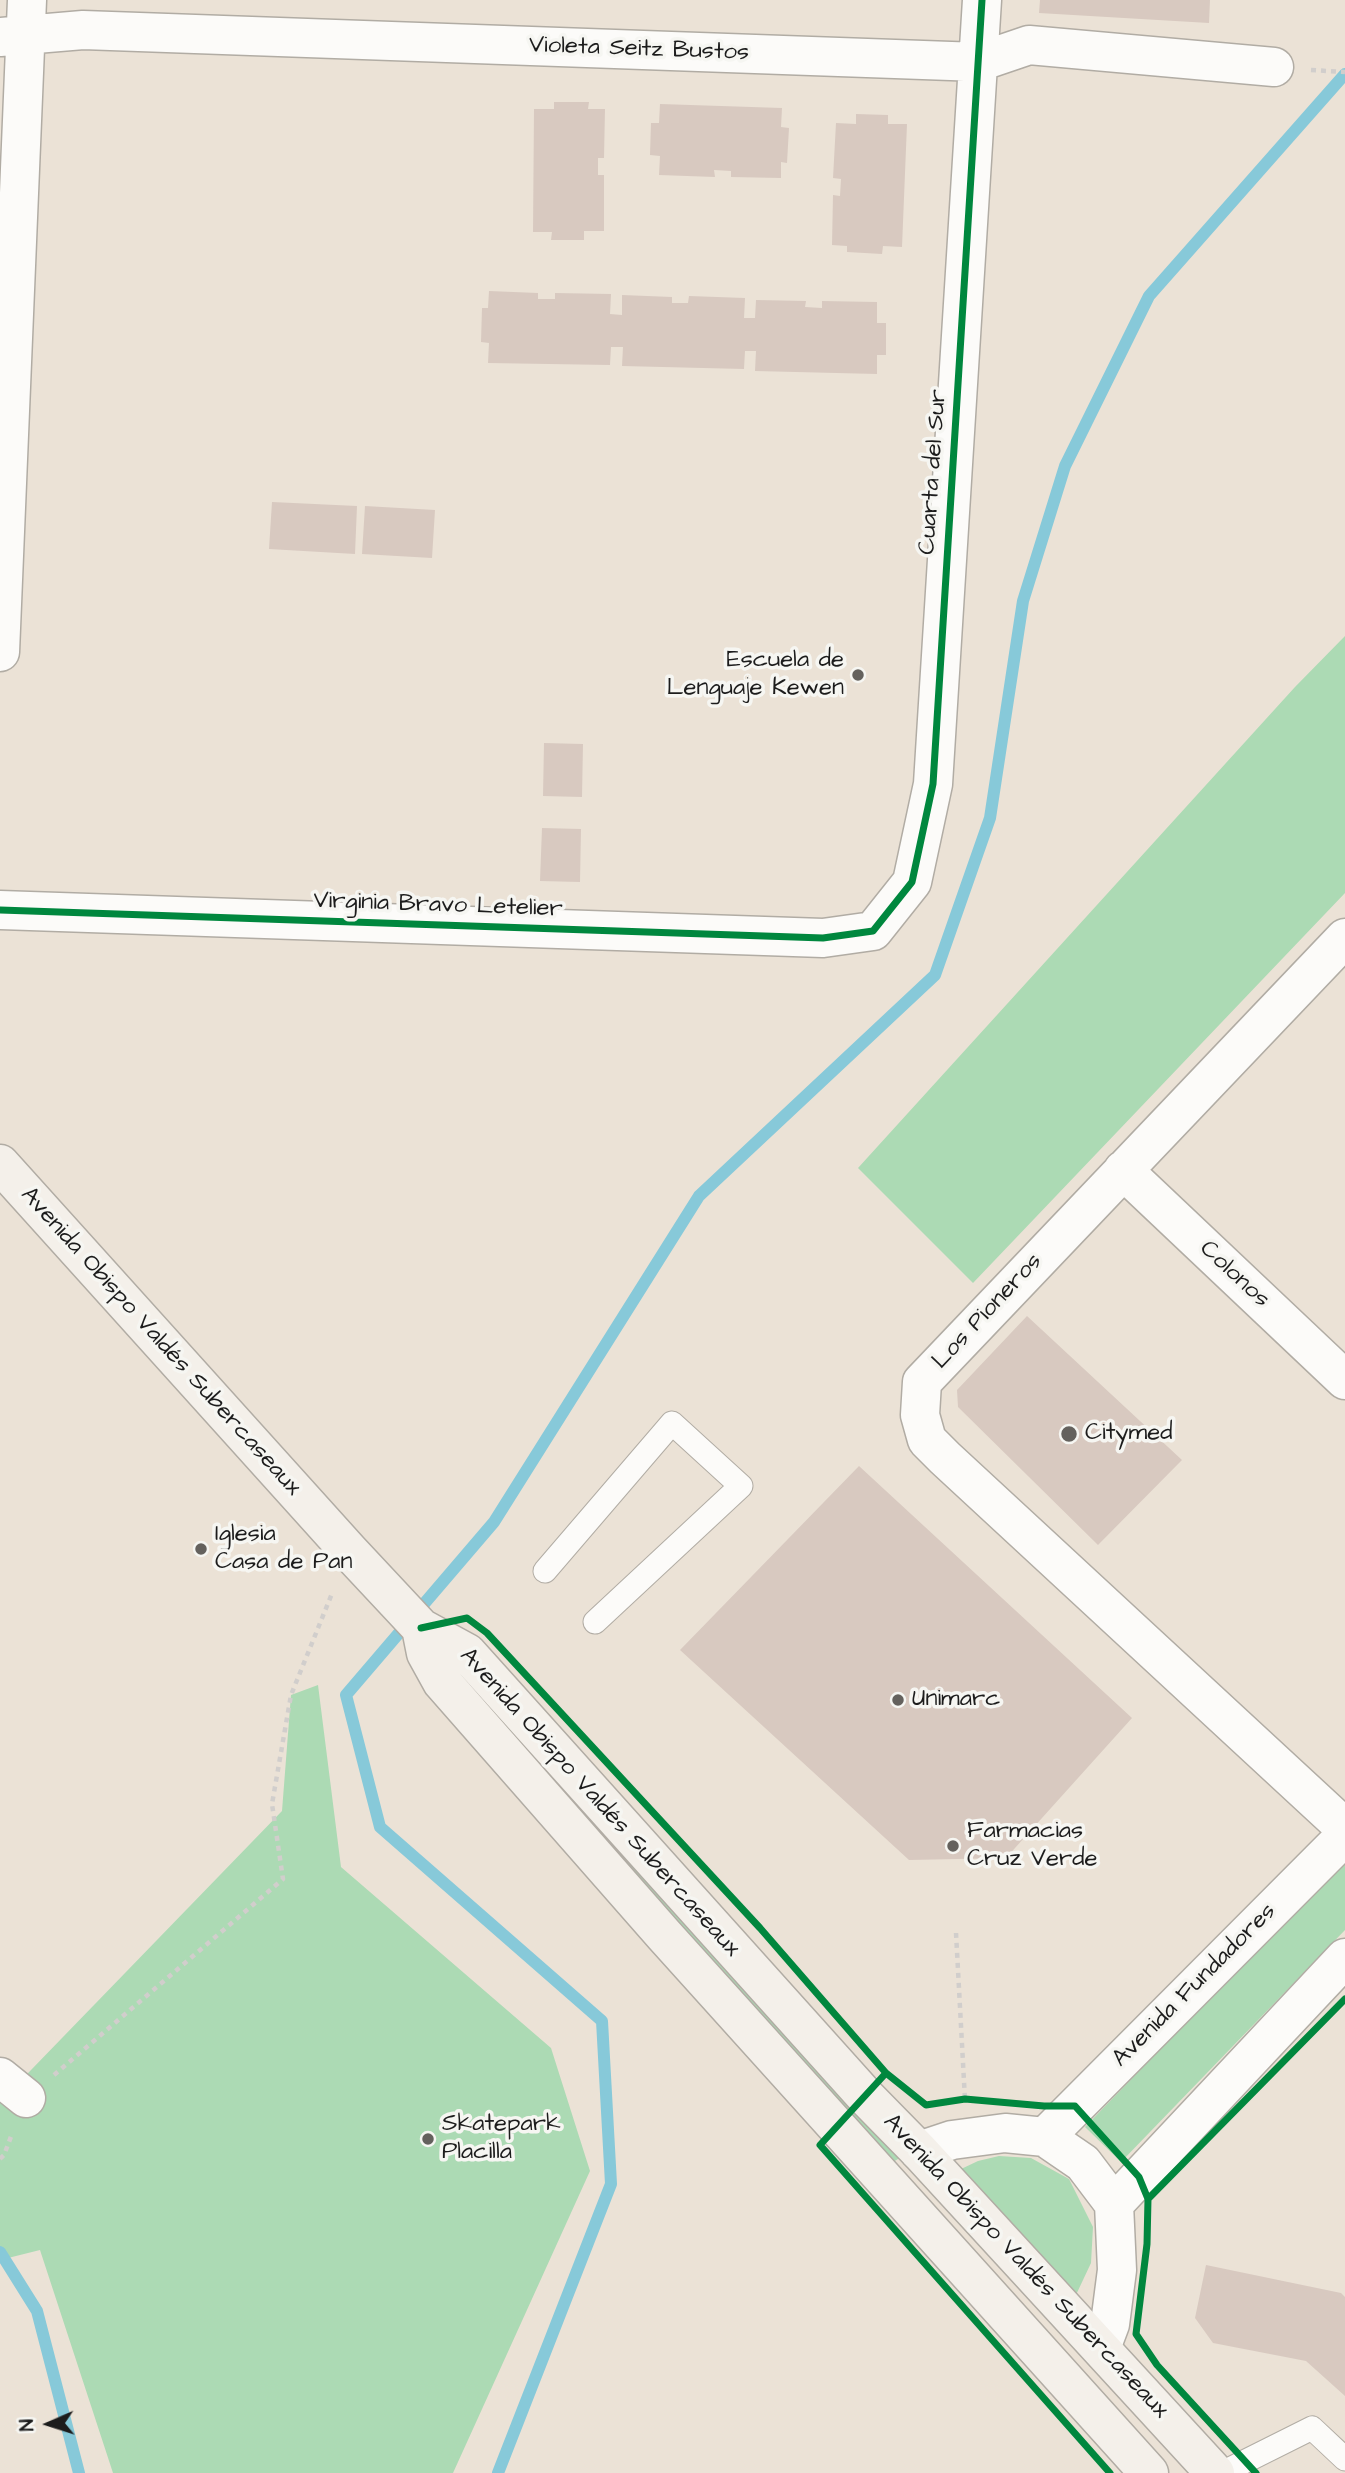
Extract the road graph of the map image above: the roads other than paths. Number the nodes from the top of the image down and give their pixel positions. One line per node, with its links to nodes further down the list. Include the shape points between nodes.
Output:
1 (982, 0): 3 (street, Cuarta del Sur)
2 (18, 24): 3 (street, Violeta Seitz Bustos); 5 (street)
3 (979, 62): 4 (street, Violeta Seitz Bustos, via 1029,45); 8 (street, Cuarta del Sur, via 933,784 912,882)
4 (1274, 66)
5 (8, 245): 6 (street)
6 (0, 652)
7 (0, 910): 8 (street, Virginia Bravo Letelier, via 823,938)
8 (873, 931)
9 (1345, 938): 11 (street, Los Pioneros)
10 (0, 1164): 15 (main road, Avenida Obispo Valdés Subercaseaux)
11 (1123, 1170): 12 (street, Colonos); 16 (street, Los Pioneros, via 922,1382 920,1415 927,1440)
12 (1341, 1368)
13 (545, 1571): 14 (lane, via 672,1423 741,1486)
14 (595, 1622)
15 (421, 1628): 20 (main road, Avenida Obispo Valdés Subercaseaux, via 467,1653); 24 (main road, Avenida Obispo Valdés Subercaseaux, via 426,1653 442,1682)
16 (1345, 1828)
17 (1345, 1836): 19 (street, Avenida Fundadores)
18 (1345, 1958): 21 (street)
19 (1045, 2137): 20 (street, via 1004,2133 952,2140); 21 (street, via 1083,2163)
20 (919, 2151): 22 (main road, Avenida Obispo Valdés Subercaseaux)
21 (1114, 2204): 22 (street, via 1117,2270 1110,2324)
22 (1101, 2348): 25 (main road, Avenida Obispo Valdés Subercaseaux)
23 (1345, 2459): 26 (lane, via 1312,2428)
24 (1149, 2473)
25 (1215, 2473)
26 (1222, 2473)

